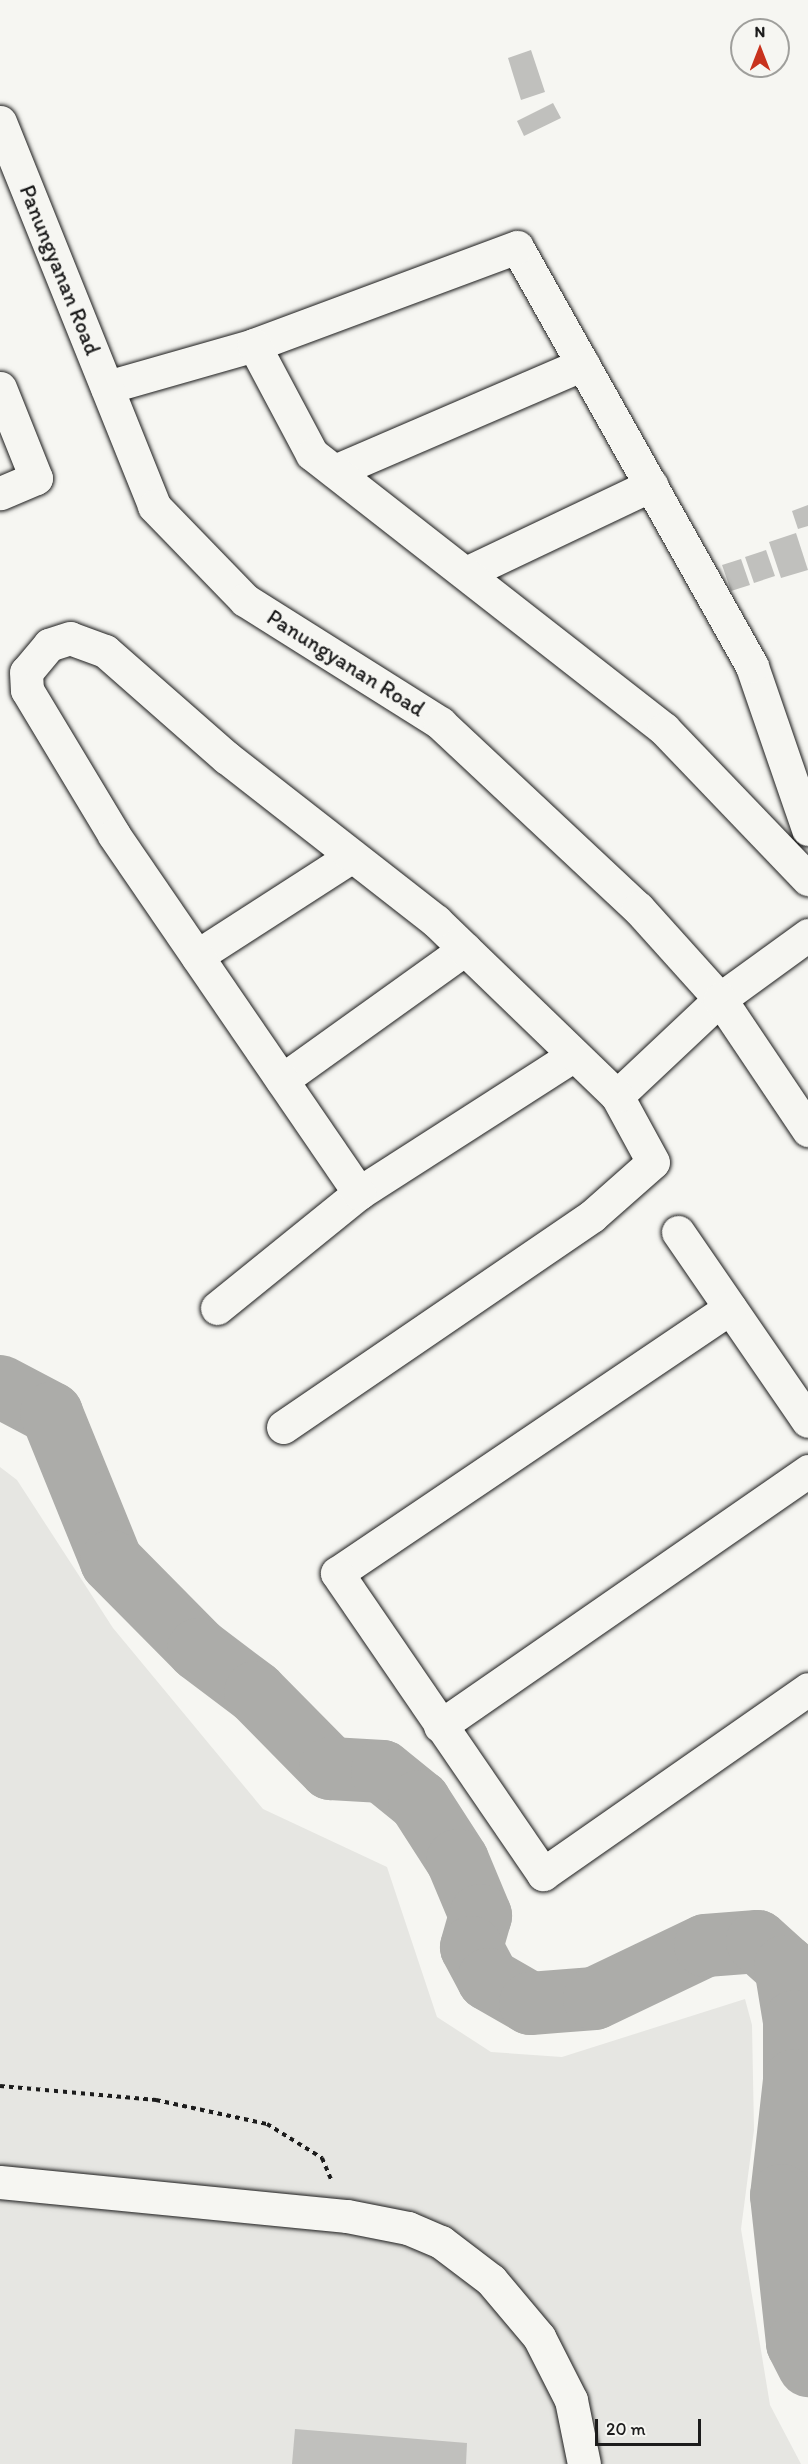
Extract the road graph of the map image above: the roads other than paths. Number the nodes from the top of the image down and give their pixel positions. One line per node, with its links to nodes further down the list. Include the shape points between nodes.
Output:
1 (0, 122): 4 (street, Panungyanan Road)
2 (254, 345): 3 (street, via 517,247); 4 (street); 6 (street, via 312,454)
3 (583, 364): 6 (street); 7 (street)
4 (107, 387): 16 (street, Panungyanan Road, via 154,506 245,600 440,723 639,908)
5 (0, 388): 8 (street, via 36,478)
6 (335, 471): 9 (street)
7 (651, 485): 9 (street); 10 (street, via 752,666)
8 (0, 493)
9 (468, 572): 12 (street, via 664,729)
10 (808, 829)
11 (352, 856): 14 (street); 15 (street); 15 (street, via 227,758 105,651 70,638 49,645 26,672 27,690 114,835)
12 (808, 879)
13 (808, 935): 16 (street)
14 (465, 949): 17 (street); 18 (street)
15 (197, 956): 18 (street)
16 (720, 999): 19 (street); 20 (street, Panungyanan Road)
17 (574, 1055): 19 (street); 21 (street)
18 (282, 1080): 21 (street)
19 (617, 1096): 26 (street, via 653,1162 592,1216)
20 (808, 1130)
21 (359, 1193): 23 (street)
22 (678, 1232): 24 (street)
23 (217, 1308)
24 (730, 1308): 25 (street); 29 (street, via 337,1573)
25 (808, 1421)
26 (283, 1427)
27 (808, 1471): 29 (street)
28 (808, 1689): 29 (street, via 543,1874)
29 (440, 1726)
30 (0, 2182): 31 (street, via 347,2216 408,2228 441,2242 491,2280 539,2337 557,2368 573,2409)
31 (584, 2464)

